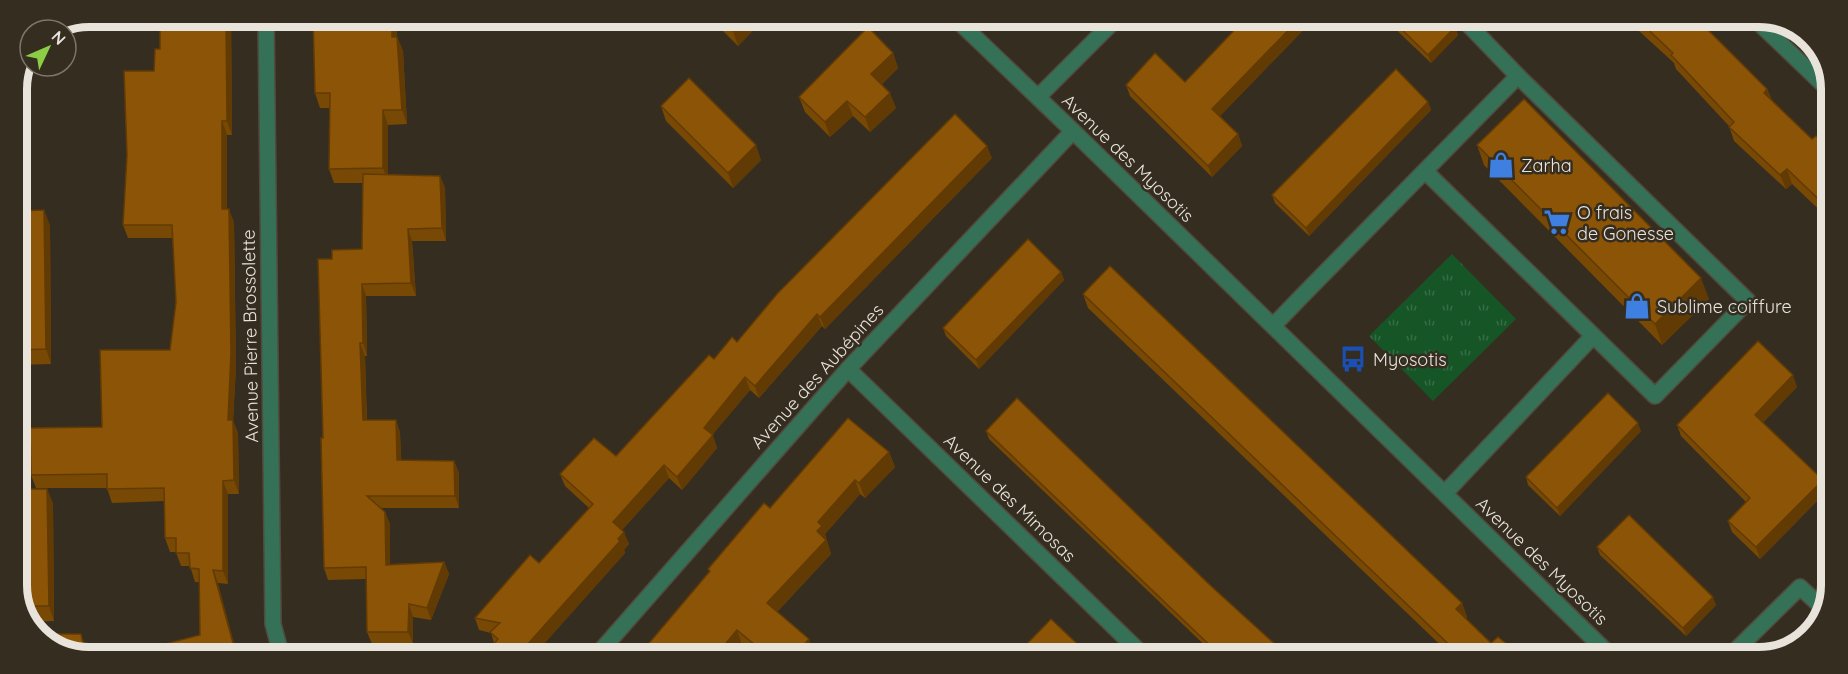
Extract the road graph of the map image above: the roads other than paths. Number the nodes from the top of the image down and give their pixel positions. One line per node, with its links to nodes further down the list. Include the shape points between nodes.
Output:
1 (266, 27): 16 (street, Avenue Pierre Brossolette, via 273,624)
2 (964, 27): 8 (street, Avenue des Myosotis)
3 (1108, 27): 8 (street)
4 (1471, 27): 6 (street)
5 (1764, 28): 7 (street)
6 (1518, 76): 10 (street); 12 (street, via 1748,301 1655,396)
7 (1820, 82)
8 (1038, 97): 9 (street, Avenue des Myosotis)
9 (1073, 131): 11 (street, Avenue des Myosotis); 13 (street, Avenue des Aubépines)
10 (1425, 171): 11 (street); 12 (street)
11 (1273, 326): 14 (street, Avenue des Myosotis)
12 (1593, 336): 14 (street)
13 (848, 369): 17 (street, Avenue des Aubépines); 18 (street, Avenue des Mimosas)
14 (1445, 493): 19 (street, Avenue des Myosotis)
15 (1818, 604): 20 (street, via 1800,587)
16 (279, 647)
17 (604, 647)
18 (1135, 647)
19 (1602, 647)
20 (1739, 647)

